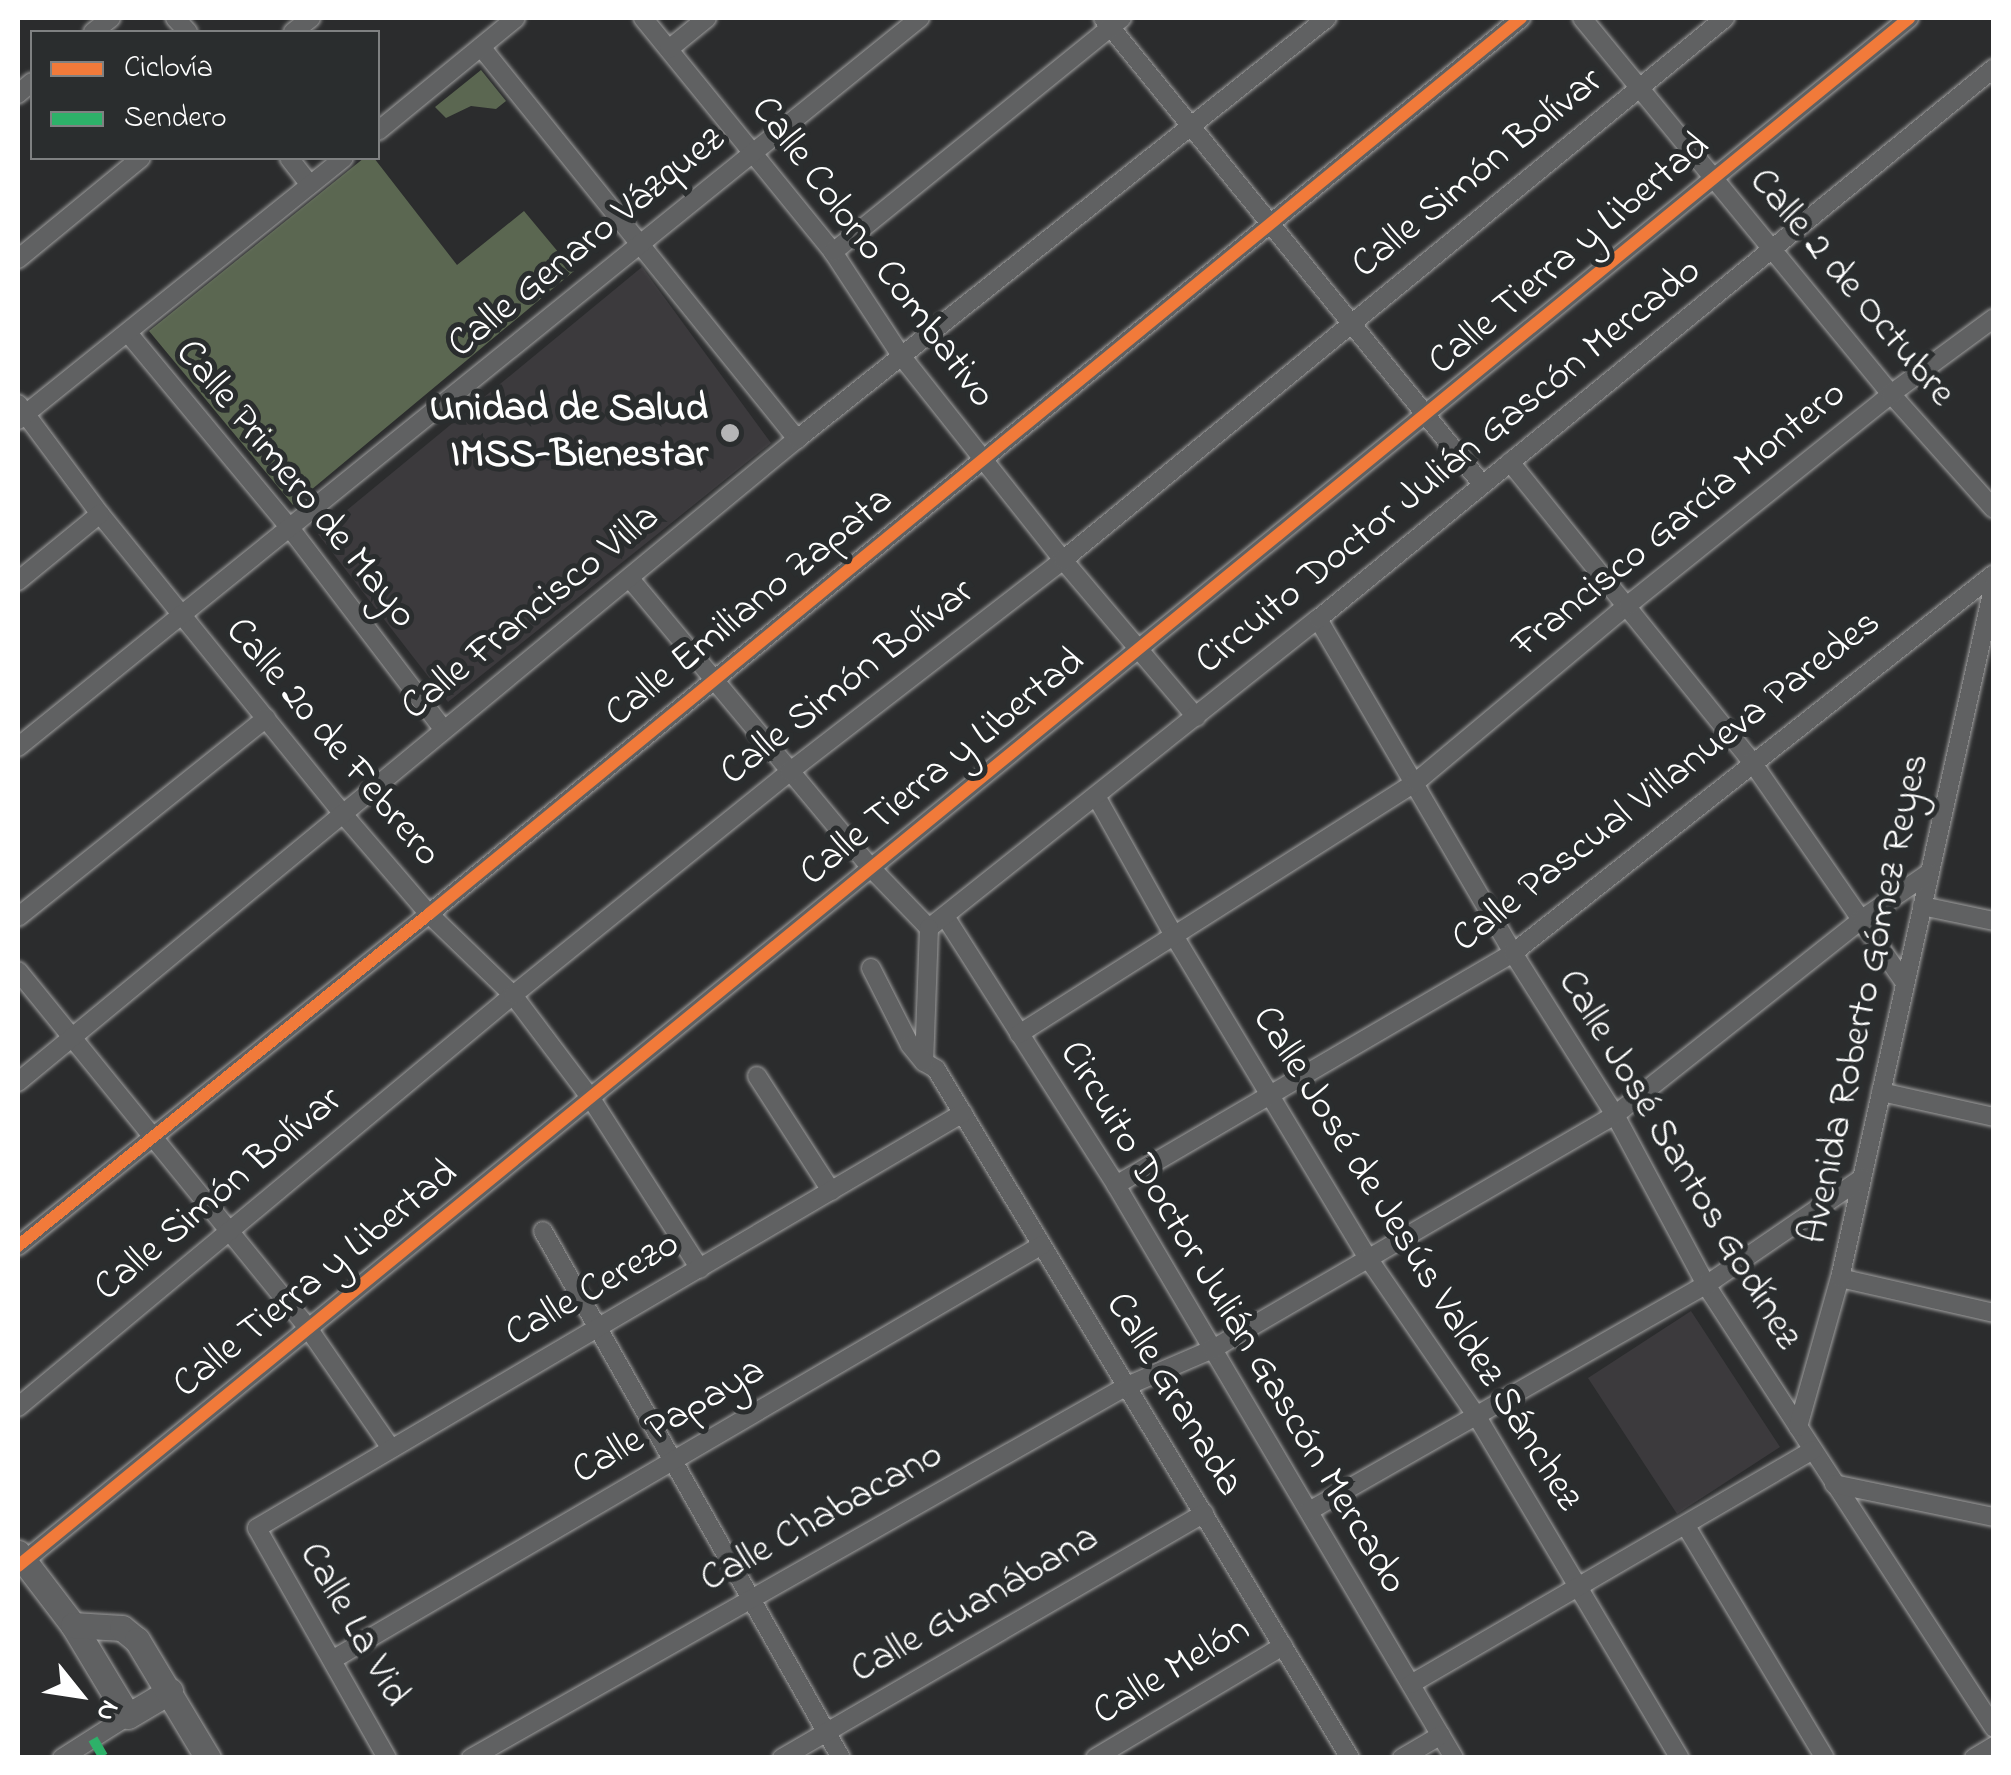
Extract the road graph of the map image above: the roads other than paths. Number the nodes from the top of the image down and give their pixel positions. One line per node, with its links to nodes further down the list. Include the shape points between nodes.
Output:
1 (516, 18): 11 (street)
2 (644, 18): 12 (street, Calle Colono Combativo)
3 (708, 18): 12 (street)
4 (920, 18): 17 (street, Calle Genaro Vázquez)
5 (1327, 18): 15 (street, Calle Francisco Villa)
6 (1521, 18): 23 (street, Calle Emiliano Zapata)
7 (1582, 18): 14 (street, Calle 2 de Octubre)
8 (1725, 18): 14 (street, Calle Simón Bolívar)
9 (1909, 18): 21 (street, Calle Tierra y Libertad)
10 (1112, 21): 15 (street); 26 (street)
11 (481, 47): 16 (street); 24 (street)
12 (668, 49): 17 (street, Calle Colono Combativo)
13 (1994, 68): 25 (street, Circuito Doctor Julián Gascón Mercado)
14 (1640, 88): 21 (street, Calle 2 de Octubre); 29 (street, Calle Simón Bolívar)
15 (1192, 127): 23 (street); 31 (street, Calle Francisco Villa)
16 (380, 128)
17 (753, 153): 24 (street, Calle Genaro Vázquez); 26 (street, Calle Colono Combativo)
18 (139, 160): 27 (street)
19 (291, 160): 22 (street)
20 (341, 160): 22 (street)
21 (1713, 178): 25 (street, Calle 2 de Octubre); 34 (street, Calle Tierra y Libertad)
22 (310, 185): 30 (street)
23 (1270, 223): 29 (street); 36 (street, Calle Emiliano Zapata)
24 (642, 245): 35 (street); 41 (street, Calle Genaro Vázquez)
25 (1772, 249): 32 (street, Calle 2 de Octubre); 37 (street, Circuito Doctor Julián Gascón Mercado)
26 (832, 252): 31 (street, Calle Colono Combativo)
27 (18, 259)
28 (1994, 318): 32 (street, Francisco García Montero)
29 (1351, 323): 34 (street); 42 (street, Calle Simón Bolívar)
30 (128, 333): 33 (street); 41 (street, Calle Primero de Mayo)
31 (902, 357): 35 (street, Calle Francisco Villa); 36 (street, Calle Colono Combativo)
32 (1891, 394): 39 (street, Calle 2 de Octubre); 47 (street, Francisco García Montero)
33 (20, 412): 40 (street, Calle 20 de Febrero)
34 (1427, 416): 38 (street); 50 (street, Calle Tierra y Libertad)
35 (797, 440): 45 (street, Calle Francisco Villa)
36 (985, 457): 42 (street, Calle Colono Combativo); 51 (street, Calle Emiliano Zapata)
37 (1510, 462): 38 (street, Circuito Doctor Julián Gascón Mercado); 47 (street)
38 (1482, 484): 49 (street, Circuito Doctor Julián Gascón Mercado)
39 (1994, 508)
40 (100, 514): 44 (street); 48 (street, Calle 20 de Febrero)
41 (290, 528): 48 (street, Calle Genaro Vázquez); 54 (street, Calle Primero de Mayo)
42 (1063, 560): 50 (street, Calle Colono Combativo); 57 (street, Calle Simón Bolívar)
43 (1994, 574): 56 (street, Calle Pascual Villanueva Paredes)
44 (18, 580)
45 (631, 580): 51 (street); 54 (street, Calle Francisco Villa)
46 (1994, 584): 62 (street, Avenida Roberto Gómez Reyes)
47 (1628, 605): 56 (street); 58 (street, Francisco García Montero)
48 (181, 615): 53 (street, Calle 20 de Febrero); 55 (street, Calle Genaro Vázquez)
49 (1318, 618): 52 (street, Circuito Doctor Julián Gascón Mercado); 58 (street, Calle José Santos Godínez)
50 (1139, 650): 52 (street, Calle Colono Combativo); 61 (street, Calle Tierra y Libertad)
51 (712, 680): 57 (street); 64 (street, Calle Emiliano Zapata)
52 (1196, 717): 59 (street, Circuito Doctor Julián Gascón Mercado)
53 (266, 718): 60 (street, Calle 20 de Febrero); 65 (street)
54 (443, 729): 60 (street, Calle Francisco Villa)
55 (18, 747)
56 (1752, 762): 67 (street); 71 (street, Calle Pascual Villanueva Paredes)
57 (789, 772): 61 (street); 75 (street, Calle Simón Bolívar)
58 (1416, 782): 70 (street, Francisco García Montero); 71 (street, Calle José Santos Godínez)
59 (1096, 796): 66 (street, Circuito Doctor Julián Gascón Mercado); 70 (street, Calle José de Jesús Valdez Sánchez)
60 (342, 813): 64 (street, Calle 20 de Febrero); 77 (street, Calle Francisco Villa)
61 (870, 868): 69 (street); 83 (street, Calle Tierra y Libertad)
62 (1929, 874): 63 (street, Avenida Roberto Gómez Reyes); 67 (street, Calle Chabacano)
63 (1922, 906): 68 (street); 74 (street, Avenida Roberto Gómez Reyes)
64 (429, 914): 75 (street, Calle 20 de Febrero); 87 (street, Calle Emiliano Zapata)
65 (18, 917)
66 (946, 918): 69 (street, Circuito Doctor Julián Gascón Mercado); 76 (street, Circuito Doctor Julián Gascón Mercado)
67 (1862, 919): 74 (street); 85 (street, Calle Chabacano)
68 (1994, 921)
69 (930, 928): 78 (street)
70 (1173, 934): 76 (street, Francisco García Montero); 82 (street, Calle José de Jesús Valdez Sánchez)
71 (1513, 953): 82 (street, Calle Pascual Villanueva Paredes); 85 (street, Calle José Santos Godínez)
72 (871, 968): 78 (street, Calle Granada, via 910,1045)
73 (18, 971): 77 (street)
74 (1903, 980): 81 (street, Avenida Roberto Gómez Reyes)
75 (513, 995): 83 (street, Calle 20 de Febrero); 92 (street, Calle Simón Bolívar)
76 (1019, 1034): 89 (street, Circuito Doctor Julián Gascón Mercado)
77 (72, 1037): 80 (street, Calle Francisco Villa); 87 (street)
78 (930, 1065): 84 (street, Calle Granada)
79 (757, 1076): 90 (street)
80 (18, 1082)
81 (1881, 1092): 86 (street); 88 (street, Avenida Roberto Gómez Reyes)
82 (1272, 1094): 89 (street, Calle Pascual Villanueva Paredes); 95 (street, Calle José de Jesús Valdez Sánchez)
83 (590, 1097): 96 (street, Calle 20 de Febrero); 101 (street, Calle Tierra y Libertad)
84 (963, 1114): 90 (street, Calle Cerezo); 94 (street, Calle Granada)
85 (1615, 1115): 95 (street, Calle Chabacano); 98 (street, Calle José Santos Godínez)
86 (1994, 1117)
87 (152, 1135): 92 (street); 93 (street, Calle Emiliano Zapata)
88 (1862, 1178): 97 (street, Avenida Roberto Gómez Reyes); 98 (street)
89 (1116, 1185): 102 (street, Circuito Doctor Julián Gascón Mercado)
90 (831, 1191): 96 (street, Calle Cerezo)
91 (543, 1230): 100 (street)
92 (232, 1231): 101 (street); 104 (street, Calle Simón Bolívar)
93 (18, 1246)
94 (1042, 1246): 103 (street, Calle Granada); 109 (street, Calle Papaya)
95 (1368, 1258): 102 (street, Calle Chabacano); 105 (street, Calle José de Jesús Valdez Sánchez)
96 (700, 1269): 100 (street, Calle Cerezo)
97 (1840, 1278): 99 (street); 106 (street, Avenida Roberto Gómez Reyes)
98 (1706, 1285): 105 (street); 106 (street, Calle José Santos Godínez)
99 (1994, 1312)
100 (595, 1327): 107 (street, Calle Cerezo); 109 (street)
101 (308, 1328): 107 (street); 116 (street, Calle Tierra y Libertad)
102 (1212, 1348): 103 (street, Calle Chabacano); 111 (street, Circuito Doctor Julián Gascón Mercado)
103 (1127, 1386): 112 (street, Calle Granada); 118 (street, Calle Chabacano)
104 (18, 1407)
105 (1476, 1415): 111 (street); 117 (street, Calle José de Jesús Valdez Sánchez)
106 (1798, 1427): 108 (street, Calle José Santos Godínez)
107 (390, 1447): 115 (street, Calle Cerezo)
108 (1813, 1450): 110 (street, Calle José Santos Godínez); 114 (street)
109 (672, 1461): 118 (street); 121 (street, Calle Papaya)
110 (1834, 1484): 113 (street); 125 (street, Calle José Santos Godínez)
111 (1308, 1511): 122 (street, Circuito Doctor Julián Gascón Mercado)
112 (1204, 1514): 120 (street, Calle Granada); 126 (street, Calle Guanábana)
113 (1994, 1517)
114 (1686, 1526): 117 (street); 140 (street)
115 (257, 1528): 121 (street, Calle La Vid)
116 (20, 1560): 119 (street)
117 (1579, 1587): 122 (street); 139 (street, Calle José de Jesús Valdez Sánchez)
118 (750, 1598): 126 (street); 132 (street, Calle Chabacano)
119 (73, 1625): 123 (street, via 122,1628); 124 (street)
120 (1284, 1646): 135 (street, Calle Melón); 136 (street, Calle Granada)
121 (332, 1660): 131 (street, Calle La Vid)
122 (1411, 1684): 127 (street, Circuito Doctor Julián Gascón Mercado)
123 (170, 1690): 124 (street); 130 (street)
124 (128, 1716): 129 (street)
125 (1992, 1725)
126 (827, 1732): 133 (street, Calle Guanábana); 134 (street)
127 (1441, 1735): 137 (street); 138 (street, Circuito Doctor Julián Gascón Mercado)
128 (1994, 1746): 141 (street)
129 (62, 1758)
130 (208, 1758)
131 (388, 1758)
132 (472, 1758)
133 (782, 1758)
134 (842, 1758)
135 (1095, 1758)
136 (1350, 1758)
137 (1402, 1758)
138 (1454, 1758)
139 (1680, 1758)
140 (1825, 1758)
141 (1974, 1758)

